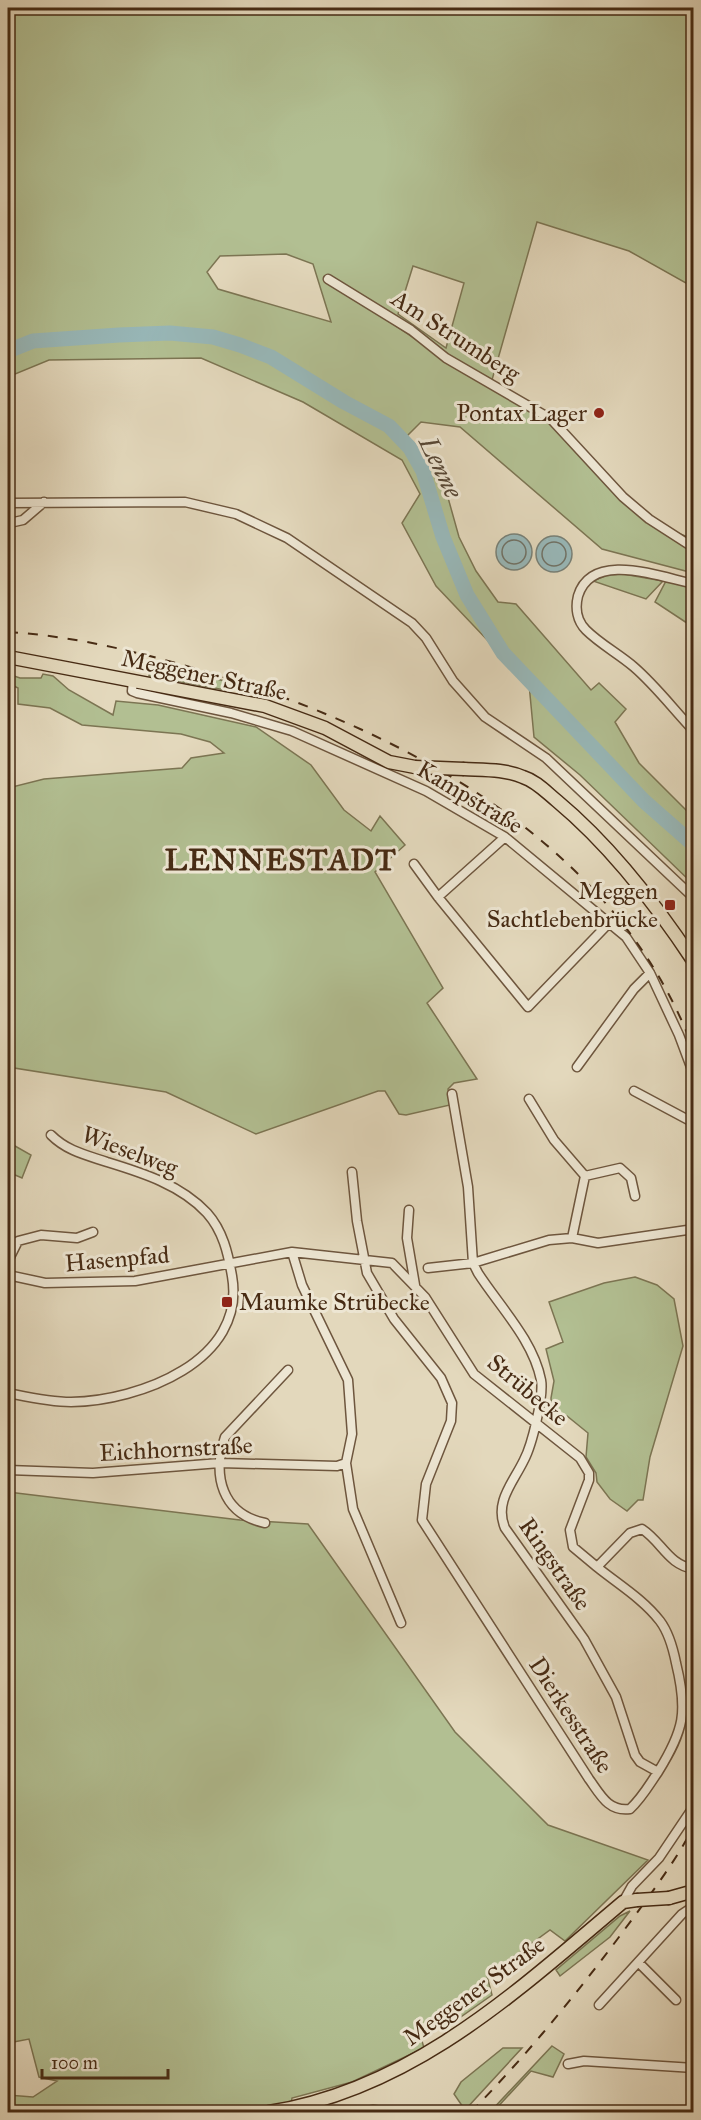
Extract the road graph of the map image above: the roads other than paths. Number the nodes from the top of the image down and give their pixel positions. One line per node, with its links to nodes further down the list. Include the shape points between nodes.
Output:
1 (328, 279): 5 (street, Am Strumberg, via 411,330 446,358 551,419 623,497)
2 (44, 502): 3 (street); 4 (street, via 20,522); 13 (street, via 185,502 237,514 287,538 412,623 457,687 485,717 546,758)
3 (8, 504)
4 (8, 517)
5 (693, 548)
6 (693, 584): 9 (street, via 610,569 584,584 576,612 586,630 643,675)
7 (8, 657): 8 (main road, Meggener Straße)
8 (133, 681): 10 (street, Kampstraße, via 132,691 136,693 261,721 343,752 426,791); 15 (main road, Meggener Straße, bridge, via 265,706 325,728 389,762 512,773 533,781 613,856 688,945)
9 (693, 731)
10 (506, 837): 12 (street); 14 (street, Kampstraße)
11 (414, 864): 12 (street)
12 (438, 897): 14 (street, via 528,1007)
13 (693, 898)
14 (610, 922): 16 (street, Kampstraße, via 626,937)
15 (693, 962)
16 (650, 973): 17 (street, via 634,988); 18 (street, Kampstraße)
17 (577, 1067)
18 (693, 1075)
19 (634, 1091): 22 (street)
20 (452, 1094): 34 (street, Ringstraße, via 468,1187)
21 (529, 1099): 25 (street, via 554,1140)
22 (693, 1123)
23 (51, 1135): 35 (street, Wieselweg, via 68,1149 149,1176 198,1204 216,1224)
24 (352, 1172): 32 (street)
25 (585, 1176): 26 (street, via 620,1168 631,1178); 30 (street)
26 (635, 1197)
27 (410, 1210): 38 (street, via 407,1238)
28 (693, 1228): 30 (street, via 598,1243)
29 (93, 1232): 33 (street, via 78,1238 41,1235 18,1241)
30 (572, 1238): 34 (street, via 549,1240)
31 (292, 1252): 32 (street, Strübecke); 35 (street, Strübecke); 43 (street, via 302,1285 348,1380 352,1434)
32 (365, 1259): 38 (street, Strübecke, via 392,1263); 49 (street, Dierkesstraße, via 378,1294 441,1378 452,1403 452,1421 426,1484 422,1520 606,1802 615,1809 630,1809)
33 (8, 1261)
34 (473, 1263): 36 (street); 41 (street, Ringstraße, via 534,1353 542,1383)
35 (230, 1265): 37 (street, Hasenpfad, via 91,1284 45,1283); 40 (street, Wieselweg, via 234,1288 230,1317 212,1349 181,1372 129,1392 83,1401)
36 (428, 1268)
37 (8, 1275)
38 (415, 1285): 41 (street, Strübecke, via 474,1374)
39 (288, 1370): 42 (street, via 225,1437)
40 (8, 1394)
41 (534, 1422): 46 (street, Strübecke, via 580,1458 589,1473 570,1530 573,1547); 49 (street, Ringstraße, via 532,1441 506,1492 501,1518 584,1639 616,1697 635,1755)
42 (220, 1463): 43 (street, Eichhornstraße); 44 (street, Eichhornstraße, via 93,1473); 45 (street, via 223,1490 238,1513)
43 (346, 1463): 48 (street, via 354,1509)
44 (8, 1470)
45 (265, 1523)
46 (597, 1567): 47 (street, via 630,1533 642,1529 674,1562); 49 (street, Dierkesstraße, via 646,1605 662,1623 672,1644 683,1692 683,1712 679,1736)
47 (693, 1569)
48 (401, 1623)
49 (658, 1772)
50 (693, 1806): 52 (street)
51 (693, 1891): 52 (main road, bridge, via 669,1898)
52 (623, 1902): 59 (main road, Meggener Straße, via 511,1995 436,2048 357,2090)
53 (693, 1906): 54 (street)
54 (639, 1963): 55 (street); 56 (street)
55 (676, 2000)
56 (599, 2005)
57 (568, 2064): 58 (street, via 584,2061)
58 (693, 2068)
59 (299, 2110): 60 (main road, Meggener Straße)
60 (269, 2112)

